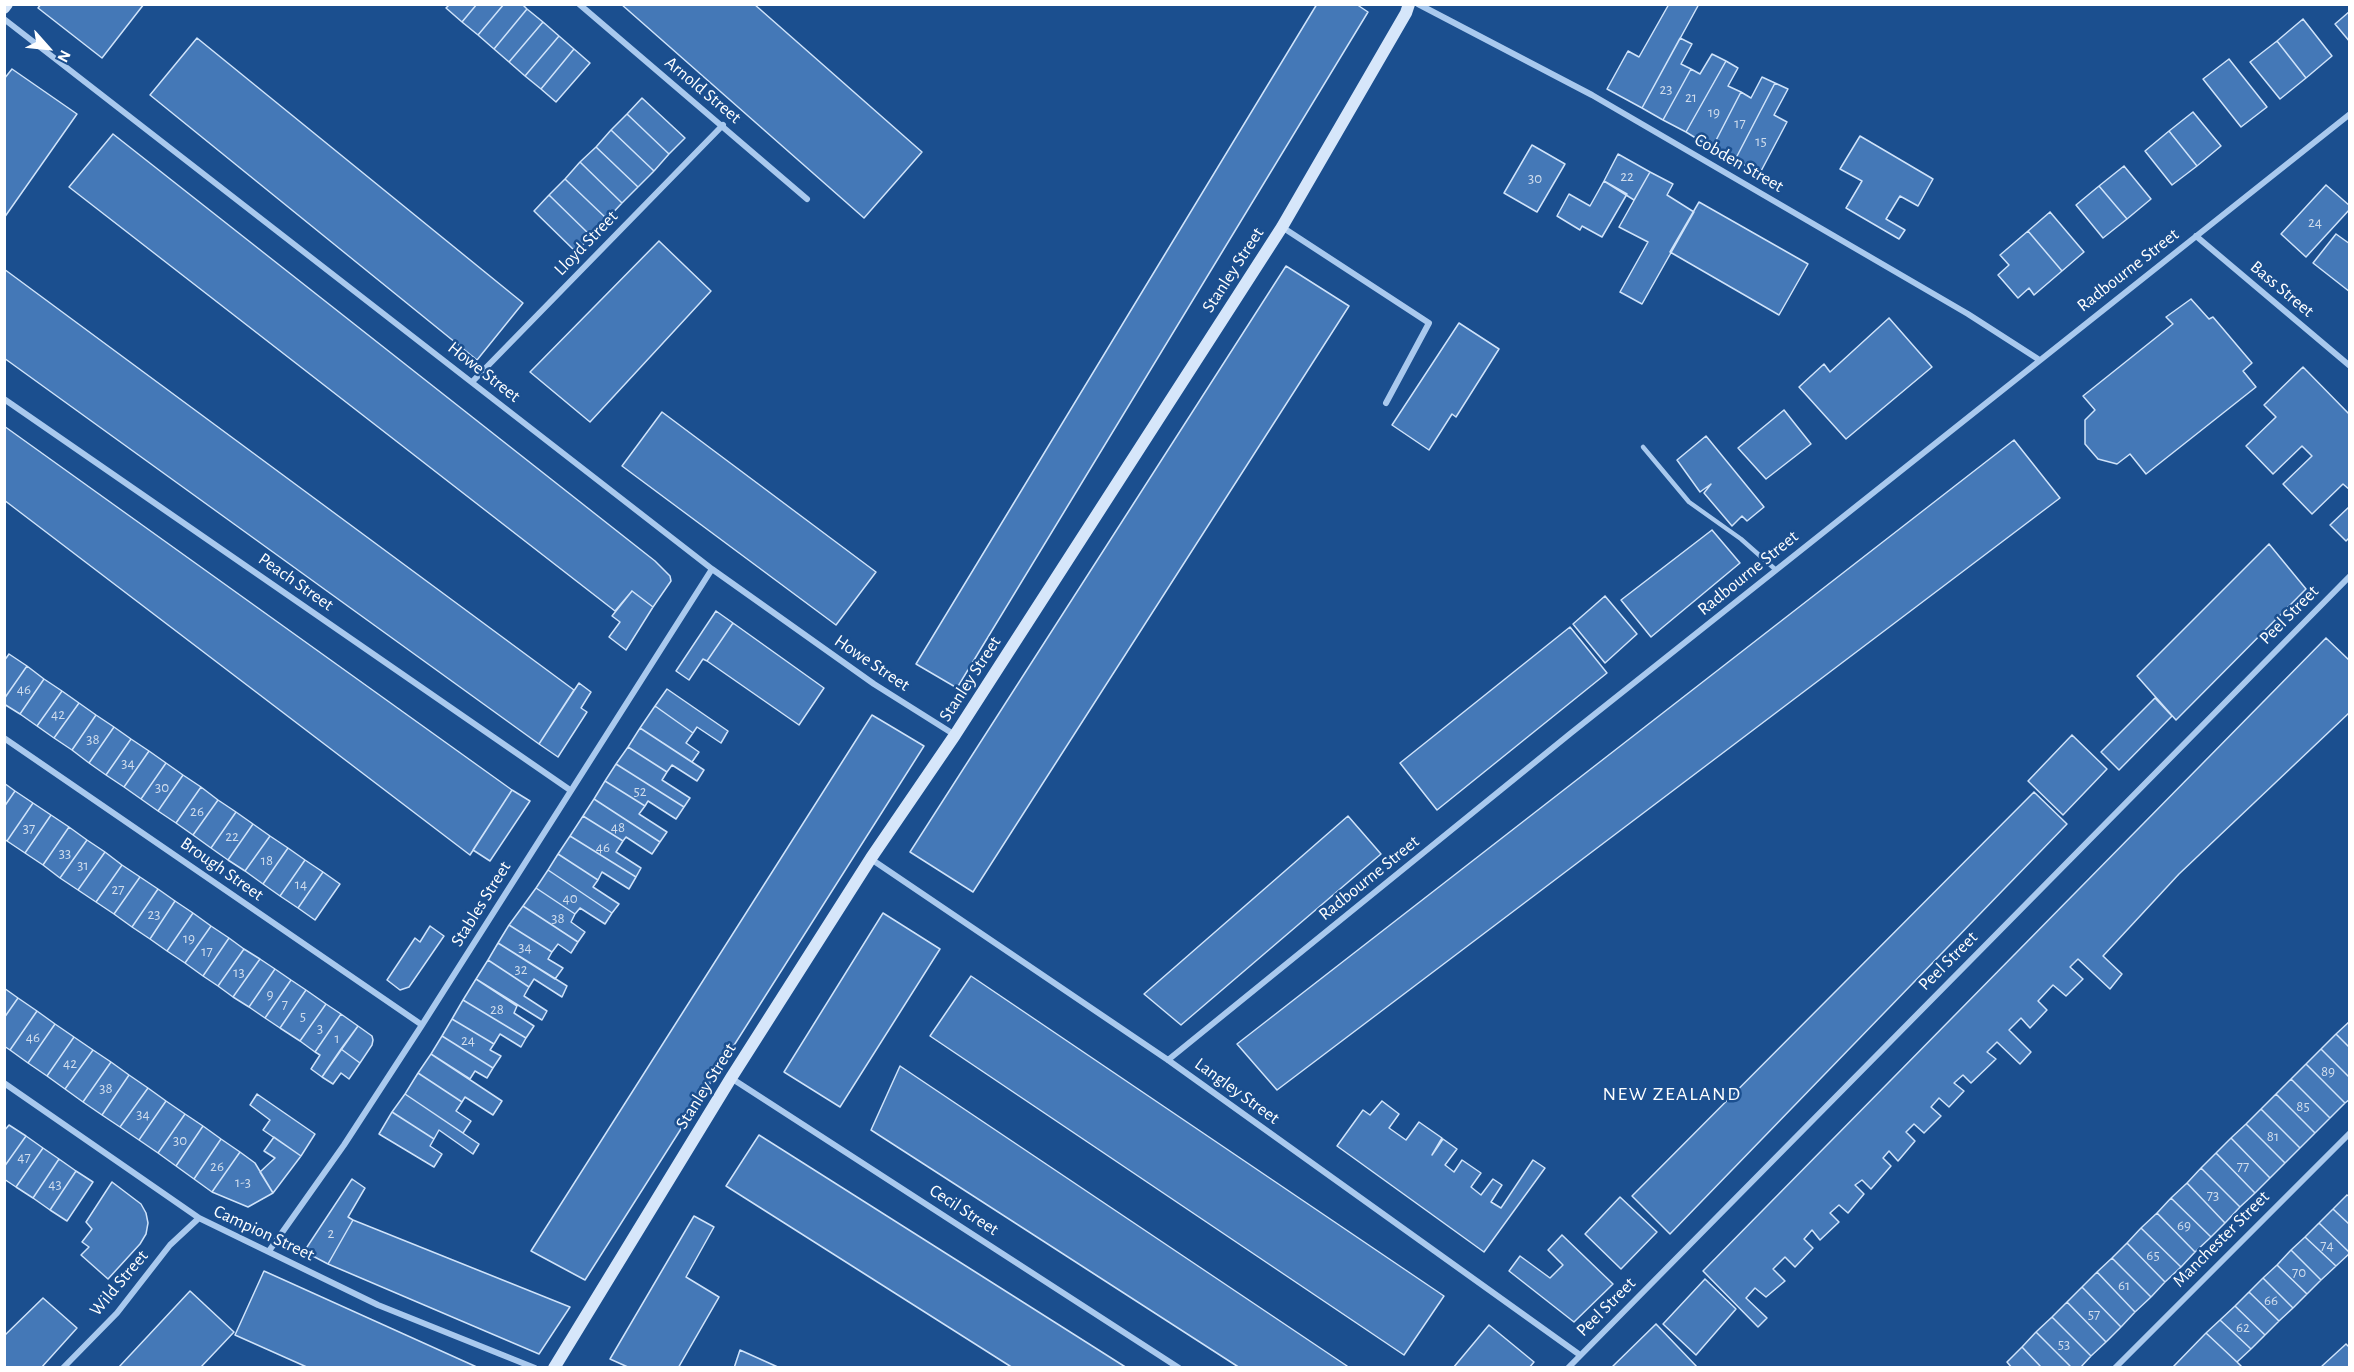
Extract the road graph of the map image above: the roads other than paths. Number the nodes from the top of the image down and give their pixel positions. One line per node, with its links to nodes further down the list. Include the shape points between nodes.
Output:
1 (579, 4): 6 (street, Arnold Street)
2 (1409, 4): 8 (street, Stanley Street)
3 (1418, 4): 10 (street, Cobden Street, via 1592,96 1968,314)
4 (4, 19): 12 (street, Howe Street)
5 (2349, 114): 9 (street, Radbourne Street)
6 (723, 125): 7 (street, Arnold Street); 12 (street, Lloyd Street)
7 (807, 199)
8 (1282, 226): 14 (street, via 1429,323); 19 (street, Stanley Street)
9 (2196, 236): 10 (street, Radbourne Street); 11 (street, Bass Street)
10 (2038, 359): 17 (street, Radbourne Street)
11 (2349, 366)
12 (472, 381): 16 (street, Howe Street)
13 (4, 399): 21 (street, Peach Street)
14 (1386, 403)
15 (1642, 447): 17 (lane, via 1689,502 1741,538)
16 (712, 569): 19 (street, Howe Street, via 874,684); 21 (street, Stables Street)
17 (1776, 570): 24 (street, Radbourne Street)
18 (2349, 576): 30 (street, Peel Street)
19 (955, 735): 22 (street, Stanley Street)
20 (4, 738): 23 (street, Brough Street)
21 (570, 790): 23 (street, Stables Street)
22 (871, 858): 24 (street, Langley Street); 25 (street, Stanley Street)
23 (422, 1025): 29 (street, Stables Street)
24 (1168, 1060): 30 (street, Langley Street)
25 (731, 1078): 33 (street, Stanley Street); 34 (street, Cecil Street)
26 (4, 1083): 28 (street, Campion Street)
27 (2349, 1133): 36 (street, Manchester Street)
28 (199, 1218): 29 (street, Campion Street); 31 (street, Wild Street, via 170,1245 117,1313)
29 (270, 1251): 32 (street, Campion Street, via 378,1305)
30 (1580, 1355): 35 (street, Peel Street)
31 (63, 1368)
32 (535, 1368)
33 (554, 1368)
34 (1179, 1368)
35 (1568, 1368)
36 (2115, 1368)

